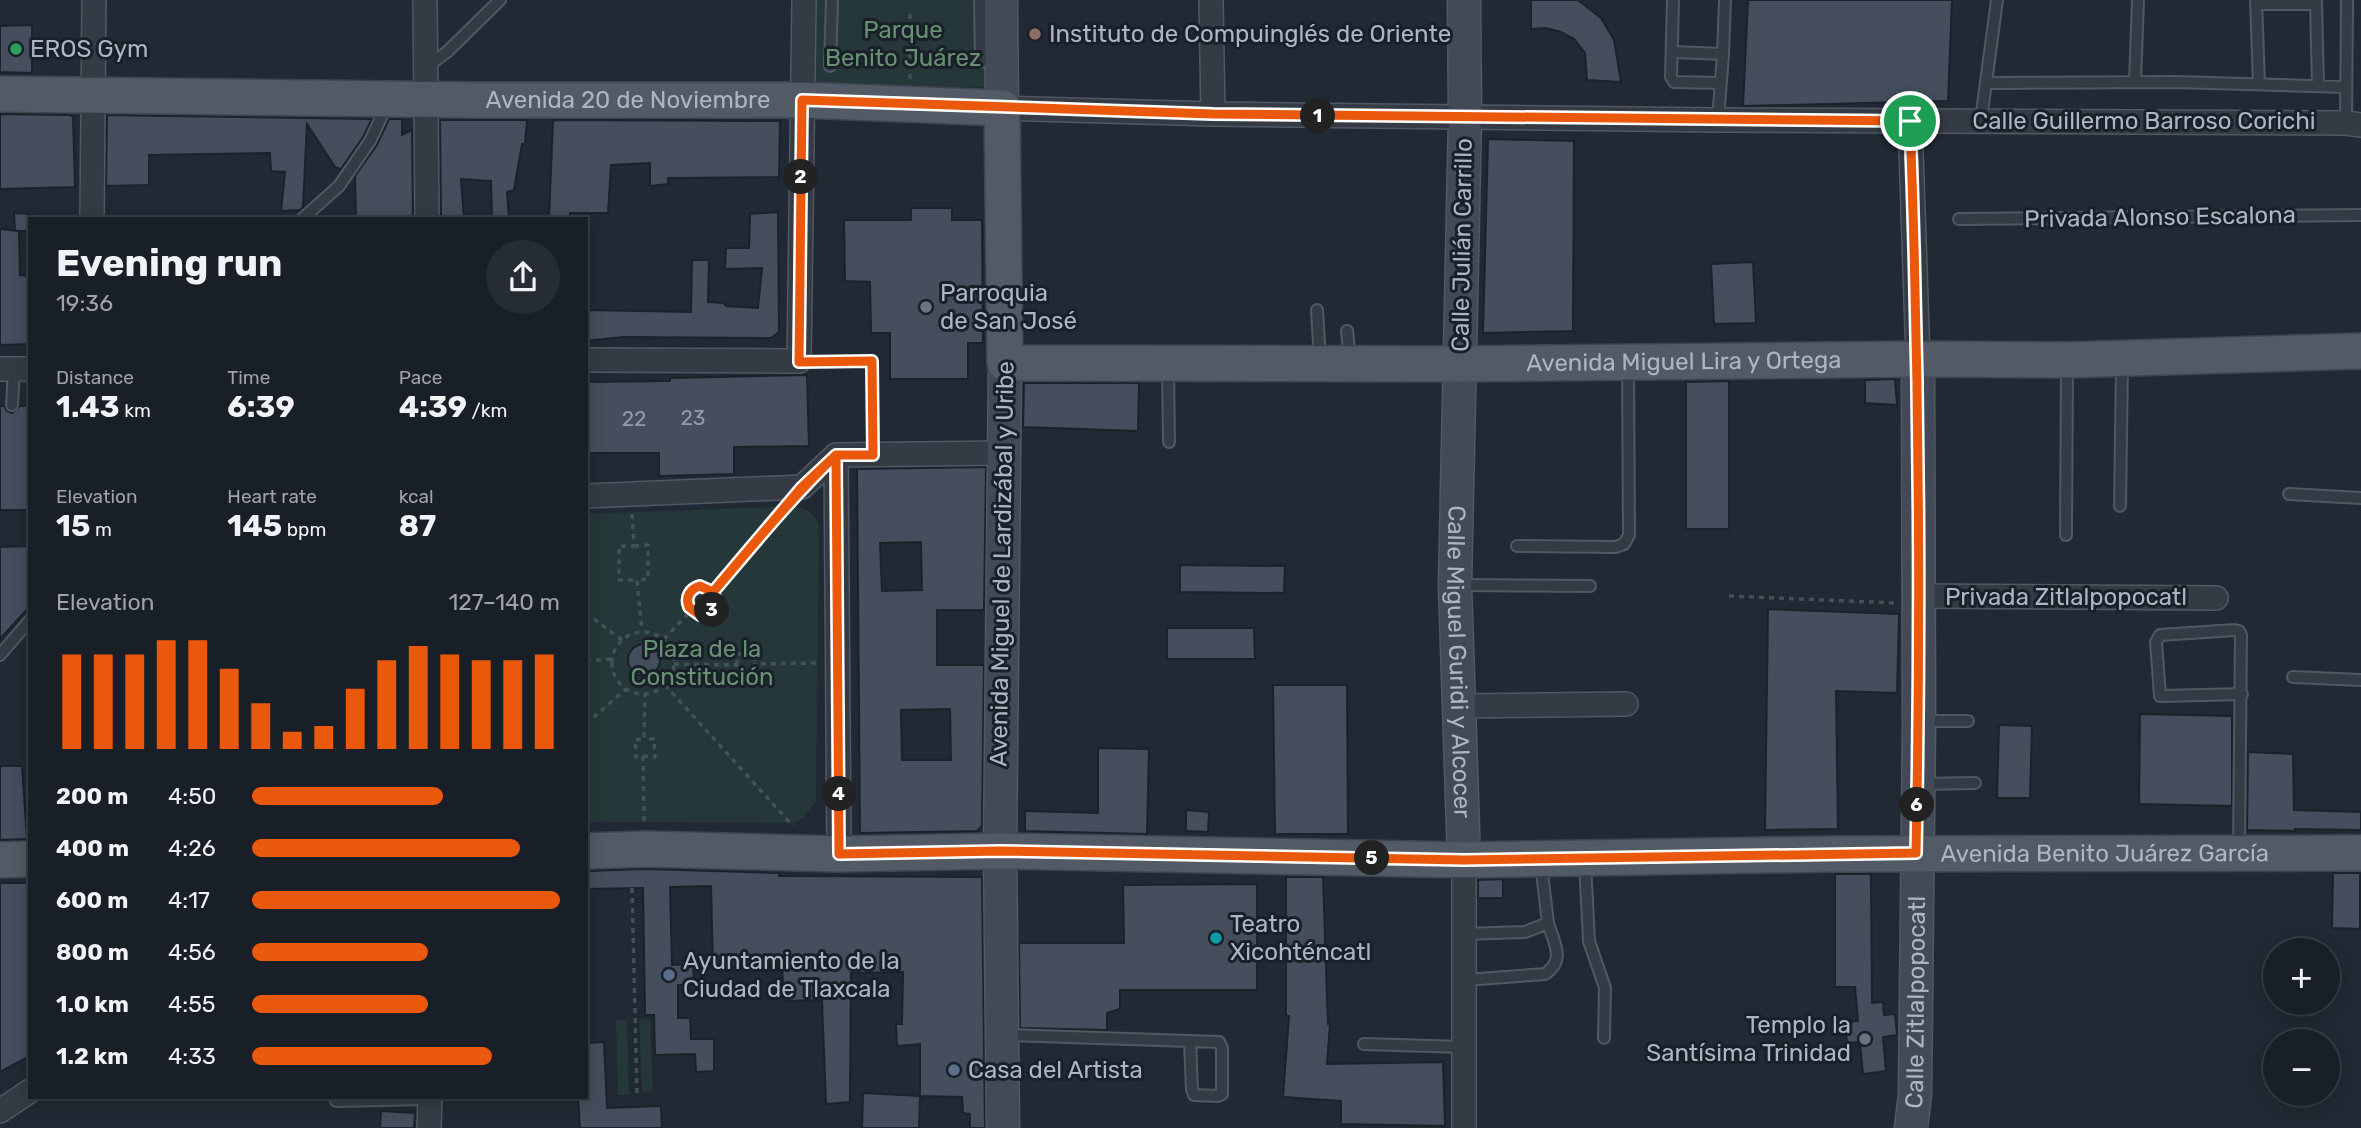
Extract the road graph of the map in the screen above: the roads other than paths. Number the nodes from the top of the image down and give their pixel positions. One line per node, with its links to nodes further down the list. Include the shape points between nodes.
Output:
1 (94, 0): 29 (street)
2 (425, 0): 24 (street)
3 (500, 0): 24 (lane, via 448,51)
4 (804, 0): 31 (street)
5 (832, 0): 20 (lane)
6 (980, 0): 19 (lane)
7 (1001, 0): 32 (street, Avenida Miguel de Lardizábal y Uribe)
8 (1211, 0): 33 (street)
9 (1464, 0): 34 (street, Calle Julián Carrillo)
10 (1673, 0): 17 (lane)
11 (1725, 0): 18 (lane)
12 (1997, 0): 23 (lane)
13 (2138, 0): 21 (lane)
14 (2347, 0): 27 (lane)
15 (2256, 2): 16 (lane); 25 (lane)
16 (2316, 2): 26 (lane)
17 (1673, 52): 18 (lane); 22 (lane, via 1674,82)
18 (1723, 54): 22 (lane)
19 (981, 62)
20 (830, 66)
21 (2135, 82): 23 (lane); 25 (lane)
22 (1721, 83): 35 (lane)
23 (1987, 83): 36 (lane)
24 (426, 84): 30 (main road, Avenida 20 de Noviembre); 31 (main road, Avenida 20 de Noviembre); 42 (street)
25 (2259, 84): 26 (lane)
26 (2318, 86): 27 (lane)
27 (2346, 87): 38 (lane)
28 (0, 94): 29 (main road, Avenida 20 de Noviembre)
29 (95, 96): 30 (main road, Avenida 20 de Noviembre); 40 (street)
30 (390, 99): 41 (lane, via 370,141 339,187)
31 (802, 100): 32 (main road, Avenida 20 de Noviembre); 49 (street, via 799,362)
32 (1002, 108): 33 (street, Avenida 20 de Noviembre); 51 (main road, Avenida Miguel de Lardizábal y Uribe)
33 (1213, 114): 34 (street, Avenida 20 de Noviembre)
34 (1465, 117): 35 (street, Calle Guillermo Barroso Corichi); 54 (street, Calle Julián Carrillo)
35 (1718, 120): 37 (street, Calle Guillermo Barroso Corichi)
36 (1981, 120): 37 (street, Calle Guillermo Barroso Corichi); 38 (street, Calle Guillermo Barroso Corichi)
37 (1910, 121): 48 (street, Calle Zitlalpopocatl)
38 (2353, 124)
39 (2361, 215): 43 (lane, Privada Alonso Escalona)
40 (92, 217)
41 (304, 217)
42 (427, 217)
43 (1959, 219)
44 (1317, 310): 46 (lane)
45 (2361, 351): 47 (main road, Avenida Miguel Lira y Ortega)
46 (1339, 352): 52 (main road, Avenida Miguel Lira y Ortega); 54 (main road, Avenida Miguel Lira y Ortega)
47 (2122, 358): 50 (main road, Avenida Miguel Lira y Ortega); 63 (lane)
48 (1918, 359): 50 (main road, Avenida Miguel Lira y Ortega); 53 (main road, Avenida Miguel Lira y Ortega); 69 (street, Calle Zitlalpopocatl)
49 (588, 360)
50 (2067, 360): 64 (lane)
51 (1004, 363): 52 (main road, Avenida Miguel Lira y Ortega); 58 (street, Avenida Miguel de Lardizábal y Uribe)
52 (1168, 363): 57 (lane)
53 (1628, 363): 54 (main road, Avenida Miguel Lira y Ortega); 65 (lane, via 1629,535 1624,544)
54 (1460, 364): 66 (street, Calle Miguel Guridi y Alcocer)
55 (15, 369): 56 (lane)
56 (12, 405)
57 (1168, 442)
58 (1003, 453): 59 (street); 82 (street, Avenida Miguel de Lardizábal y Uribe)
59 (836, 455): 61 (street, via 802,487); 83 (street, via 838,662)
60 (2289, 494): 62 (lane)
61 (588, 496)
62 (2361, 498)
63 (2120, 506)
64 (2066, 535)
65 (1517, 546)
66 (1455, 586): 67 (lane); 76 (street, Calle Miguel Guridi y Alcocer)
67 (1590, 586)
68 (2216, 598): 69 (street, Privada Zitlalpopocatl)
69 (1917, 600): 78 (street, Calle Zitlalpopocatl)
70 (28, 622): 71 (lane)
71 (0, 655)
72 (2293, 677): 73 (lane)
73 (2361, 680)
74 (2242, 694): 74 (lane, via 2239,631 2160,635 2156,642 2160,696); 86 (lane)
75 (1626, 704): 76 (street)
76 (1460, 706): 91 (street, Calle Miguel Guridi y Alcocer)
77 (1968, 721): 78 (lane)
78 (1919, 722): 80 (street, Calle Zitlalpopocatl)
79 (1975, 783): 80 (lane)
80 (1917, 785): 84 (street, Calle Zitlalpopocatl)
81 (588, 851): 83 (main road)
82 (1000, 851): 83 (main road, Avenida Benito Juárez García); 91 (main road, Avenida Benito Juárez García); 95 (street, Avenida Miguel de Lardizábal y Uribe)
83 (829, 853)
84 (1916, 853): 86 (main road, Avenida Benito Juárez García); 87 (main road, Avenida Benito Juárez García); 105 (street, Calle Zitlalpopocatl, via 1915,1094)
85 (2361, 853): 86 (main road, Avenida Benito Juárez García)
86 (2239, 854)
87 (1585, 857): 88 (main road, Avenida Benito Juárez García); 96 (lane, via 1589,941 1605,988)
88 (1541, 858): 91 (main road, Avenida Benito Juárez García); 92 (lane)
89 (28, 859): 90 (main road)
90 (0, 860)
91 (1464, 860): 93 (street, Calle Miguel Guridi y Alcocer)
92 (1548, 923): 93 (lane, via 1525,932); 94 (lane, via 1558,962 1553,969 1545,974)
93 (1464, 933): 94 (street, Calle Miguel Guridi y Alcocer)
94 (1465, 980): 99 (street, Calle Miguel Guridi y Alcocer)
95 (1002, 1035): 97 (lane); 107 (street, Avenida Miguel de Lardizábal y Uribe)
96 (1604, 1038)
97 (1190, 1041): 97 (lane, via 1219,1042 1222,1094 1194,1095)
98 (1364, 1044): 99 (lane)
99 (1463, 1047): 108 (street, Calle Miguel Guridi y Alcocer)
100 (28, 1092): 104 (street)
101 (399, 1099): 103 (lane)
102 (430, 1099): 106 (street)
103 (336, 1101)
104 (0, 1111)
105 (1904, 1126)
106 (429, 1128)
107 (1003, 1128)
108 (1464, 1128)

